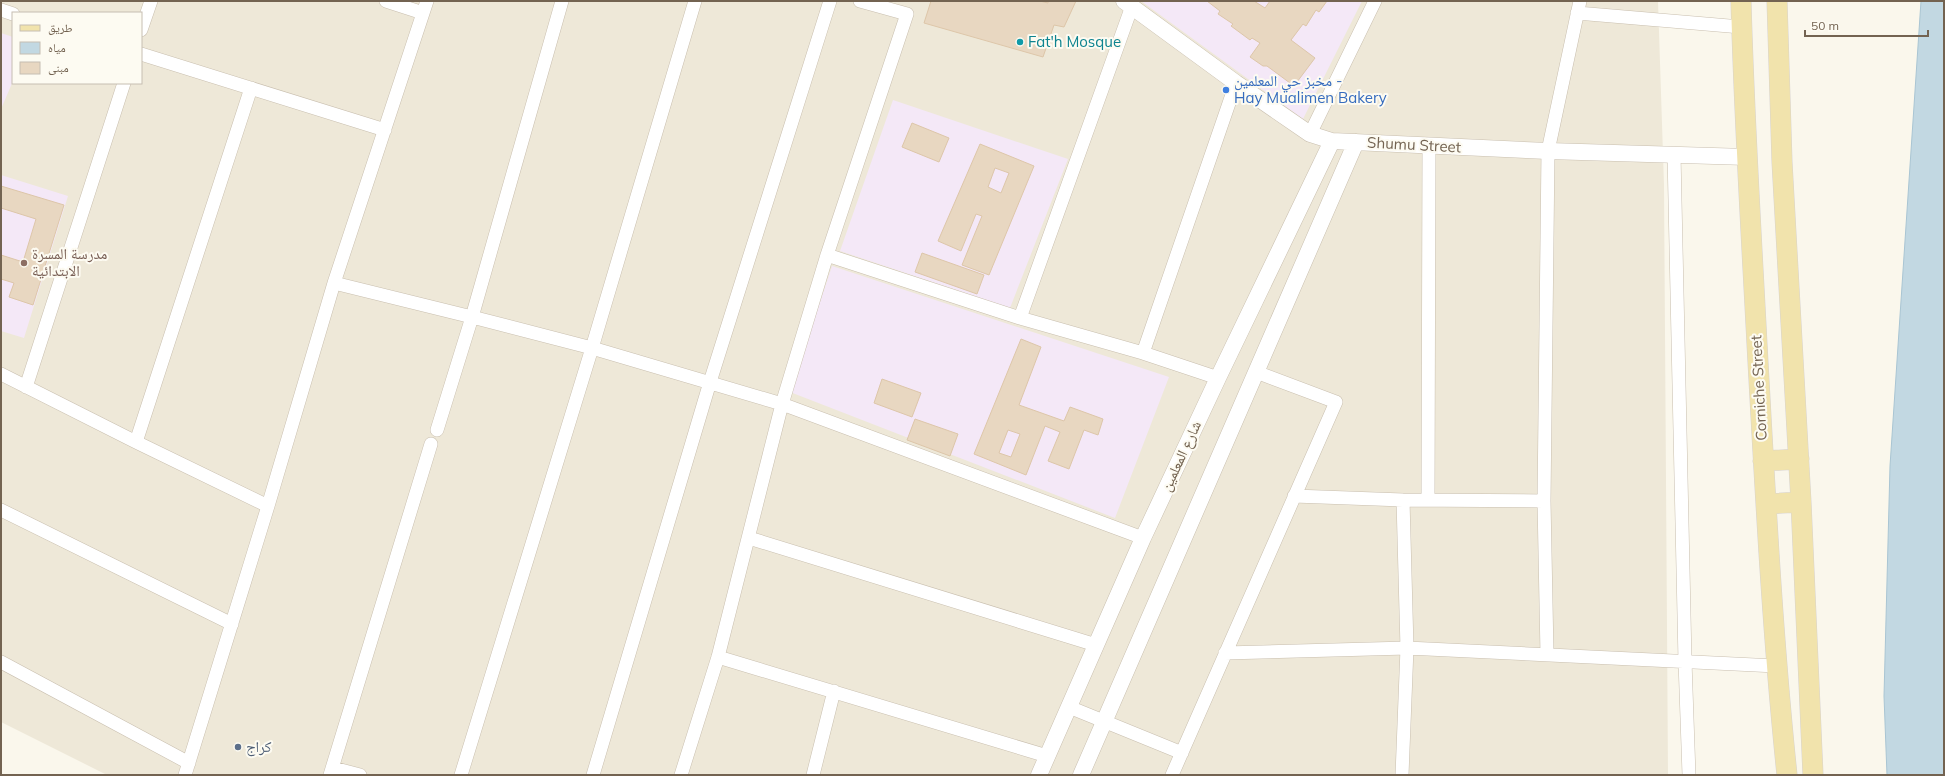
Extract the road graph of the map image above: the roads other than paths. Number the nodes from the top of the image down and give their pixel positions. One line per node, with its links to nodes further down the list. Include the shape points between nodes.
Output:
1 (150, 1): 15 (street)
2 (386, 1): 11 (street)
3 (562, 1): 31 (street)
4 (695, 1): 33 (street)
5 (830, 1): 38 (street)
6 (860, 1): 29 (street, via 907,14)
7 (1375, 1): 22 (street)
8 (1741, 1): 16 (main road, Corniche Street)
9 (1777, 1): 44 (main road, via 1782,162)
10 (1128, 4): 18 (street, Shumu Street); 32 (street)
11 (425, 7): 21 (street)
12 (1578, 7): 16 (street); 26 (street)
13 (1, 10): 14 (street)
14 (12, 14)
15 (142, 27)
16 (1741, 27): 28 (main road, Corniche Street)
17 (142, 54): 20 (street)
18 (1236, 83): 22 (street, Shumu Street); 34 (street)
19 (124, 84): 39 (street)
20 (251, 88): 21 (street); 42 (street)
21 (385, 130): 30 (street)
22 (1310, 134): 23 (street, Shumu Street)
23 (1332, 141): 24 (street, Shumu Street); 37 (street, شارع المعلمين)
24 (1356, 142): 25 (street, Shumu Street); 35 (street)
25 (1429, 146): 26 (street, Shumu Street); 48 (street)
26 (1548, 151): 27 (street, Shumu Street); 49 (street)
27 (1674, 154): 28 (street, Shumu Street); 62 (street)
28 (1747, 157): 45 (main road, Corniche Street)
29 (827, 255): 32 (street); 40 (street)
30 (334, 283): 31 (street); 52 (street)
31 (472, 317): 33 (street); 41 (street)
32 (1020, 318): 34 (street)
33 (592, 348): 38 (street); 73 (street)
34 (1143, 353): 37 (street)
35 (1256, 372): 46 (street, via 1336,402); 67 (street)
36 (1, 374): 39 (street)
37 (1218, 378): 55 (street, شارع المعلمين)
38 (710, 382): 40 (street); 74 (street)
39 (26, 387): 42 (street)
40 (782, 404): 54 (street); 55 (street)
41 (437, 430)
42 (136, 442): 52 (street)
43 (431, 444): 71 (street)
44 (1799, 459): 45 (main road); 50 (main road)
45 (1763, 461): 51 (main road, Corniche Street)
46 (1294, 496): 47 (street); 59 (street)
47 (1403, 500): 48 (street); 58 (street)
48 (1428, 500): 49 (street)
49 (1544, 501): 60 (street)
50 (1801, 502): 51 (main road); 83 (main road)
51 (1766, 504): 64 (main road, Corniche Street)
52 (268, 506): 56 (street)
53 (1, 510): 56 (street)
54 (749, 538): 57 (street); 61 (street)
55 (1143, 538): 57 (street, شارع المعلمين)
56 (232, 624): 70 (street)
57 (1096, 645): 66 (street, شارع المعلمين)
58 (1407, 648): 59 (street); 60 (street); 80 (street)
59 (1225, 652): 68 (street)
60 (1547, 654): 62 (street)
61 (718, 657): 65 (street); 75 (street)
62 (1685, 661): 64 (street); 81 (street)
63 (1, 662): 70 (street)
64 (1776, 666): 82 (main road, Corniche Street)
65 (834, 691): 69 (street); 76 (street)
66 (1069, 707): 67 (street); 69 (street, شارع المعلمين)
67 (1104, 722): 68 (street); 78 (street)
68 (1182, 752): 79 (street)
69 (1047, 756): 77 (street, شارع المعلمين)
70 (187, 769)
71 (332, 771): 72 (street)
72 (360, 775)
73 (461, 775)
74 (593, 775)
75 (681, 775)
76 (813, 775)
77 (1039, 775)
78 (1081, 775)
79 (1172, 775)
80 (1402, 775)
81 (1689, 775)
82 (1787, 775)
83 (1813, 775)

